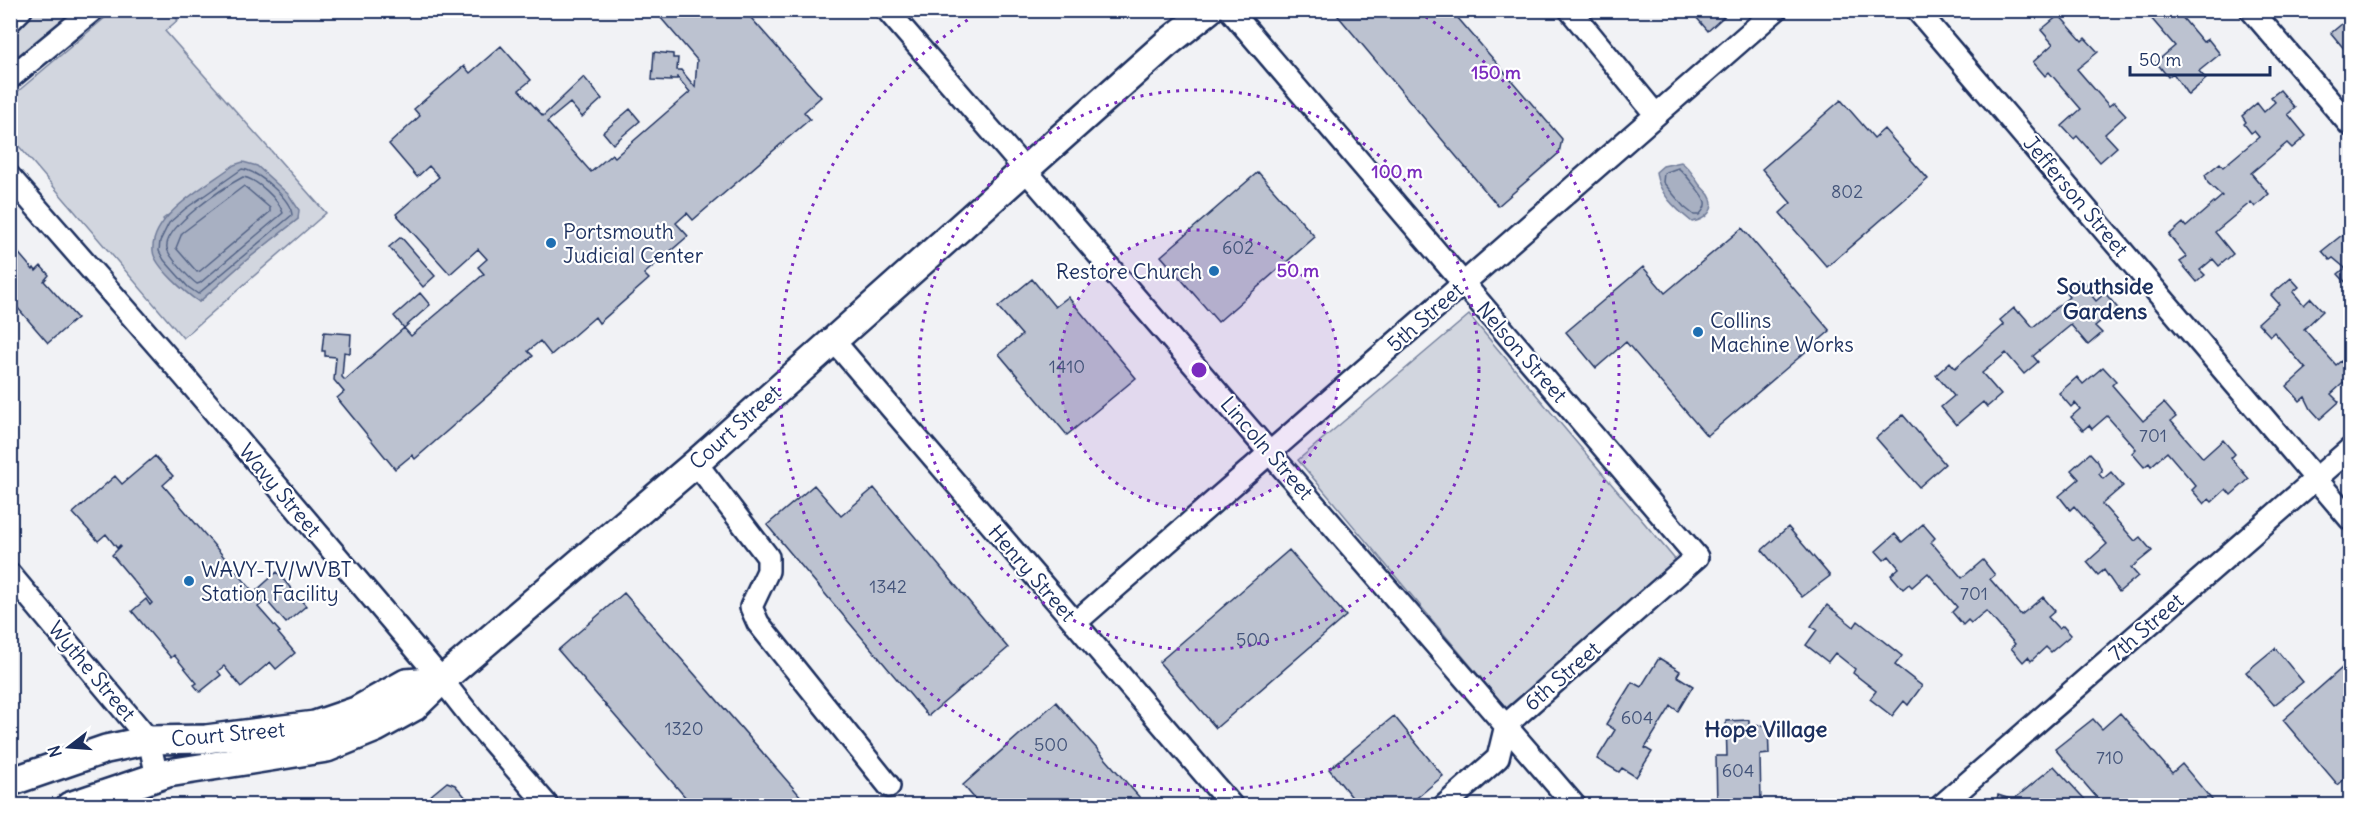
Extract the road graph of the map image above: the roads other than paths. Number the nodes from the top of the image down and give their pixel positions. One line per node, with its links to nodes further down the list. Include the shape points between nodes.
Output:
1 (21, 10): 10 (street)
2 (93, 10): 11 (street)
3 (887, 10): 14 (street, Lincoln Street)
4 (1209, 10): 14 (main road, Court Street)
5 (1230, 10): 16 (street, Nelson Street)
6 (1570, 10): 12 (street)
7 (1776, 10): 12 (street, 5th Street)
8 (1917, 10): 21 (street, Jefferson Street)
9 (2251, 10): 13 (street)
10 (10, 21)
11 (10, 78)
12 (1656, 115): 16 (street, 5th Street)
13 (2350, 125)
14 (1024, 170): 17 (main road, Court Street); 19 (street, Lincoln Street)
15 (10, 177): 26 (street, Wavy Street)
16 (1464, 284): 19 (street, 5th Street); 23 (street, Nelson Street)
17 (833, 340): 20 (main road, Court Street); 25 (street, Henry Street)
18 (2350, 449): 21 (street, 7th Street)
19 (1270, 452): 25 (street, 5th Street); 27 (street, Lincoln Street)
20 (696, 463): 26 (main road, Court Street); 31 (street, via 768,557 768,571 751,607 758,623)
21 (2316, 479): 22 (street, Jefferson Street); 37 (street, 7th Street)
22 (2350, 519)
23 (1697, 557): 27 (street, 6th Street)
24 (10, 574): 28 (street, Wythe Street)
25 (1075, 623): 34 (street, Henry Street)
26 (442, 680): 28 (main road, Court Street, via 406,683 356,711 315,725 206,739); 29 (main road, Court Street, via 414,707 327,748); 33 (street, Wavy Street)
27 (1506, 725): 35 (street, 6th Street, via 1498,758); 36 (street, Lincoln Street)
28 (149, 740): 29 (street, Wythe Street); 30 (main road, Court Street, via 106,748)
29 (157, 777): 32 (main road, Court Street)
30 (10, 782)
31 (889, 786)
32 (70, 806)
33 (548, 806)
34 (1232, 806)
35 (1444, 806)
36 (1575, 806)
37 (1941, 806)

